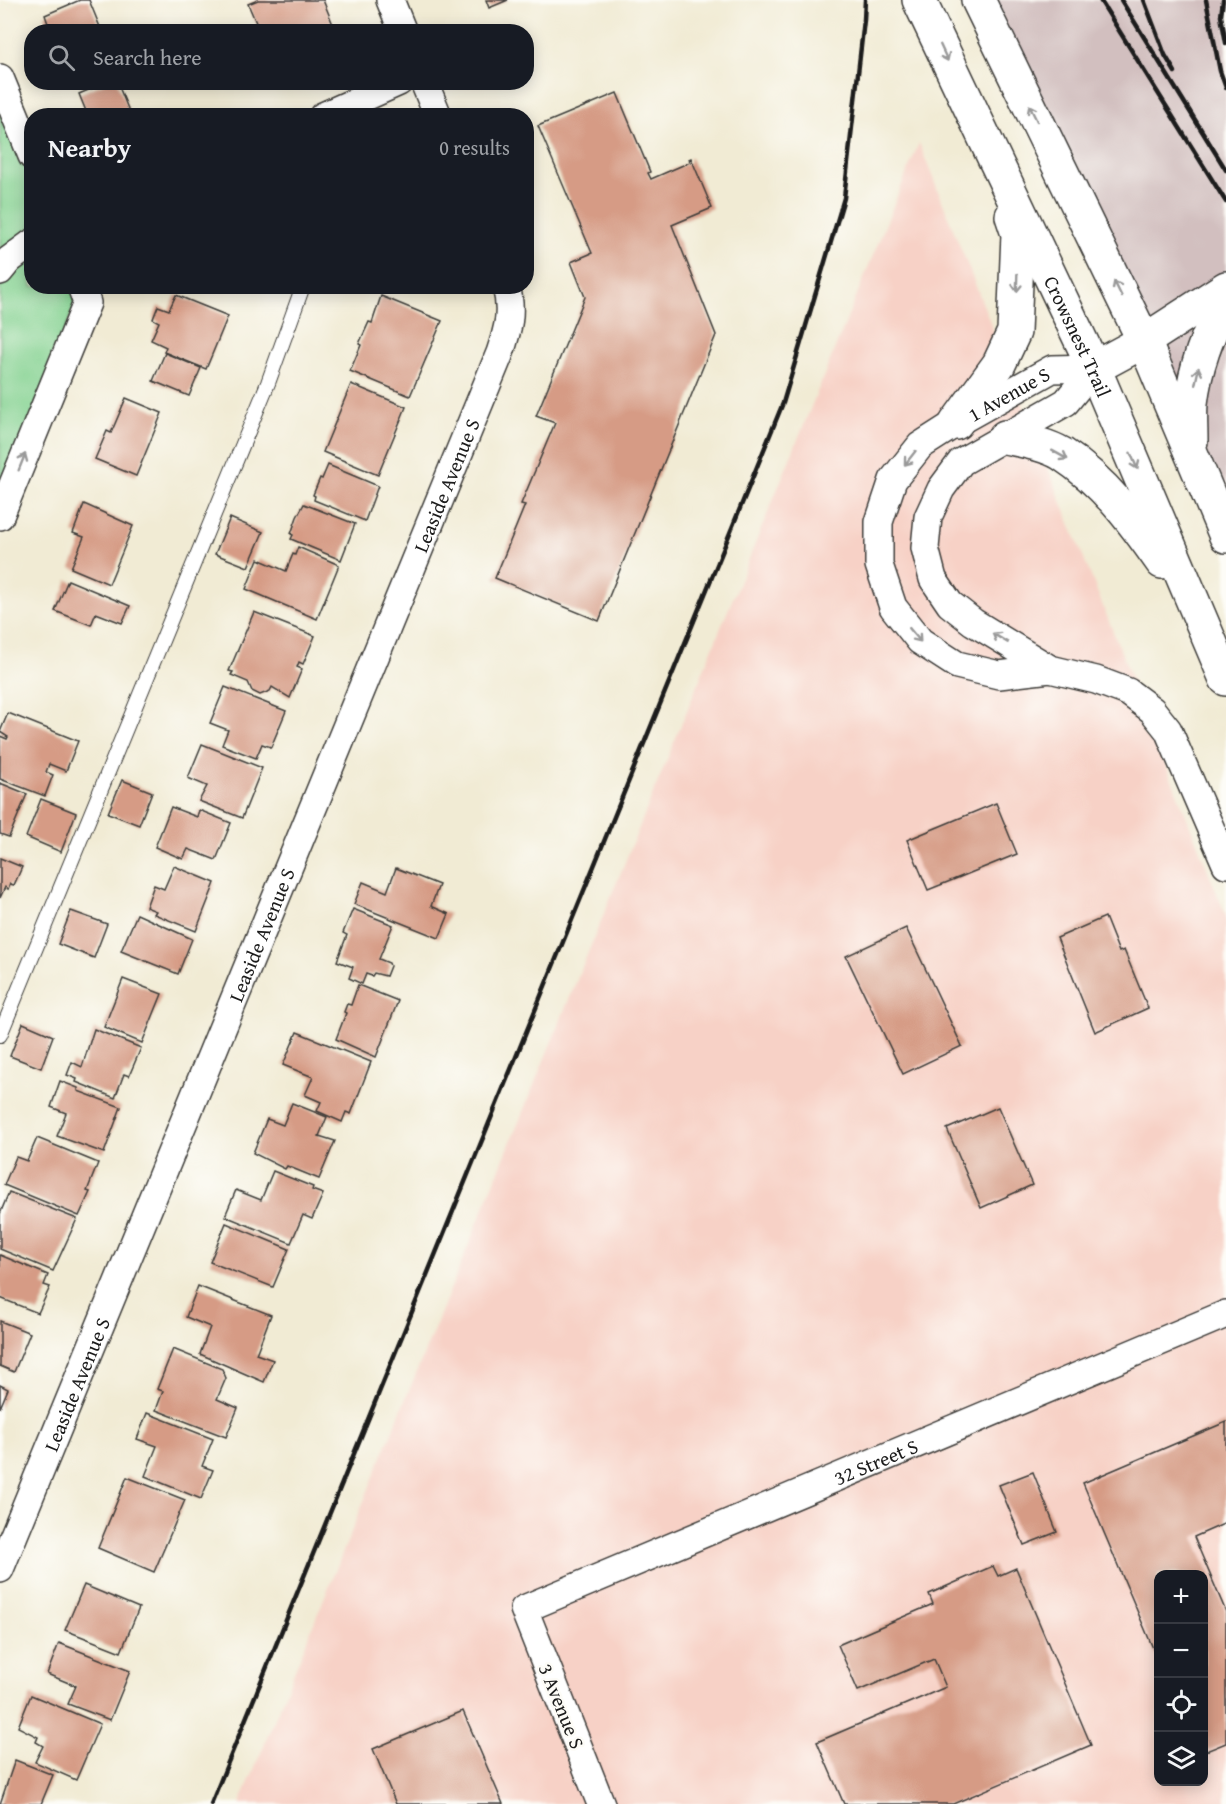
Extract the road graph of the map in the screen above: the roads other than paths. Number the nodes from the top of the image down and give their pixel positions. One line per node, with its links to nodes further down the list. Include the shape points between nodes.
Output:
1 (390, 0): 4 (street)
2 (919, 0): 11 (main road, Crowsnest Trail, one-way to 11)
3 (978, 0): 19 (main road, one-way to 3)
4 (400, 24)
5 (0, 78): 10 (street)
6 (381, 90): 8 (street)
7 (427, 90): 9 (street)
8 (340, 108)
9 (435, 108)
10 (24, 136)
11 (998, 165): 20 (main road, Crowsnest Trail); 21 (main road, one-way to 21, via 1018,234 1014,332 999,364)
12 (24, 249): 13 (street)
13 (0, 271)
14 (1226, 288): 19 (main road)
15 (84, 294): 24 (street, one-way to 15, via 87,303)
16 (300, 294): 30 (lane, via 268,383)
17 (508, 294): 32 (street, Leaside Avenue S, via 509,325 500,353)
18 (1226, 303): 23 (main road, one-way to 18, via 1191,404 1200,358)
19 (1144, 341): 20 (main road); 23 (main road)
20 (1094, 368): 21 (street, 1 Avenue S, via 1052,369); 22 (street, 1 Avenue S, via 1066,402); 26 (main road, Crowsnest Trail, one-way to 26)
21 (956, 423): 27 (street, 1 Avenue S, one-way to 27, via 920,446 893,480 882,511 879,565 893,607 920,641 957,665 999,675)
22 (1005, 437): 26 (main road, one-way to 26, via 1060,453 1089,474 1128,515); 27 (street, 1 Avenue S, one-way to 22, via 950,604 933,579 925,548 928,518 941,489 961,462)
23 (1192, 454): 25 (main road)
24 (0, 516)
25 (1226, 536)
26 (1199, 616): 28 (main road, Crowsnest Trail)
27 (1050, 669): 29 (street, 1 Avenue S, via 1128,692 1152,710 1168,730)
28 (1226, 679)
29 (1226, 864)
30 (0, 1035)
31 (1226, 1314): 33 (street, 32 Street S)
32 (0, 1569)
33 (524, 1609): 34 (street, 3 Avenue S)
34 (601, 1804)

